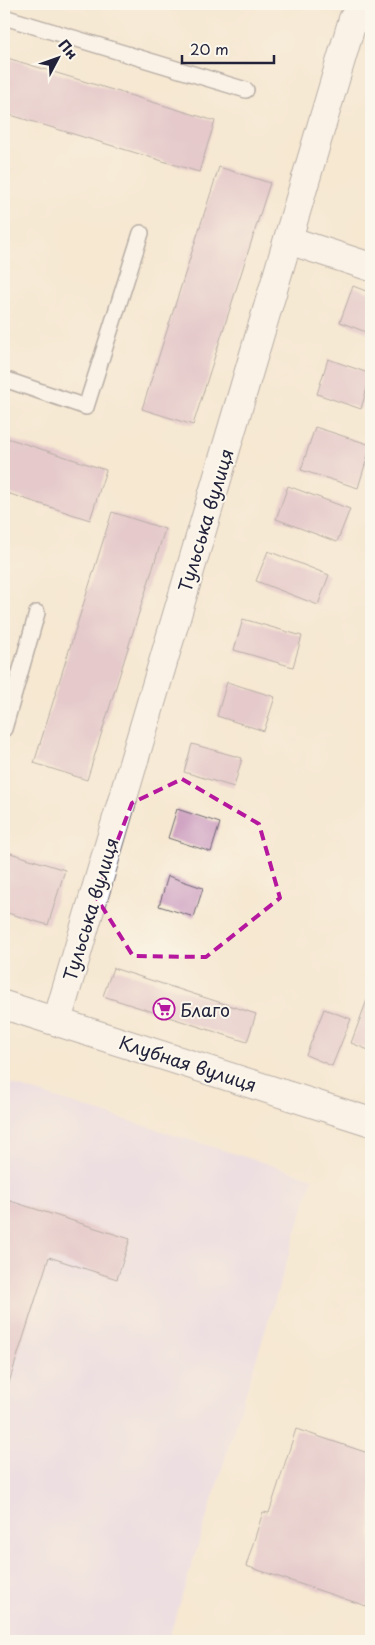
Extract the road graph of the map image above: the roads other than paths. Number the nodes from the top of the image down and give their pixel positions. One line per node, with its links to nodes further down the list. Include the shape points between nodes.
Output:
1 (4, 17): 3 (lane)
2 (354, 19): 5 (street, Тульська вулиця)
3 (246, 90)
4 (141, 232): 7 (lane, via 86,407)
5 (288, 240): 6 (street); 11 (street, Тульська вулиця)
6 (371, 267)
7 (4, 379)
8 (36, 612): 9 (lane)
9 (4, 729)
10 (4, 1005): 11 (street, Клубная вулиця)
11 (56, 1021): 12 (street, Клубная вулиця)
12 (371, 1122)

